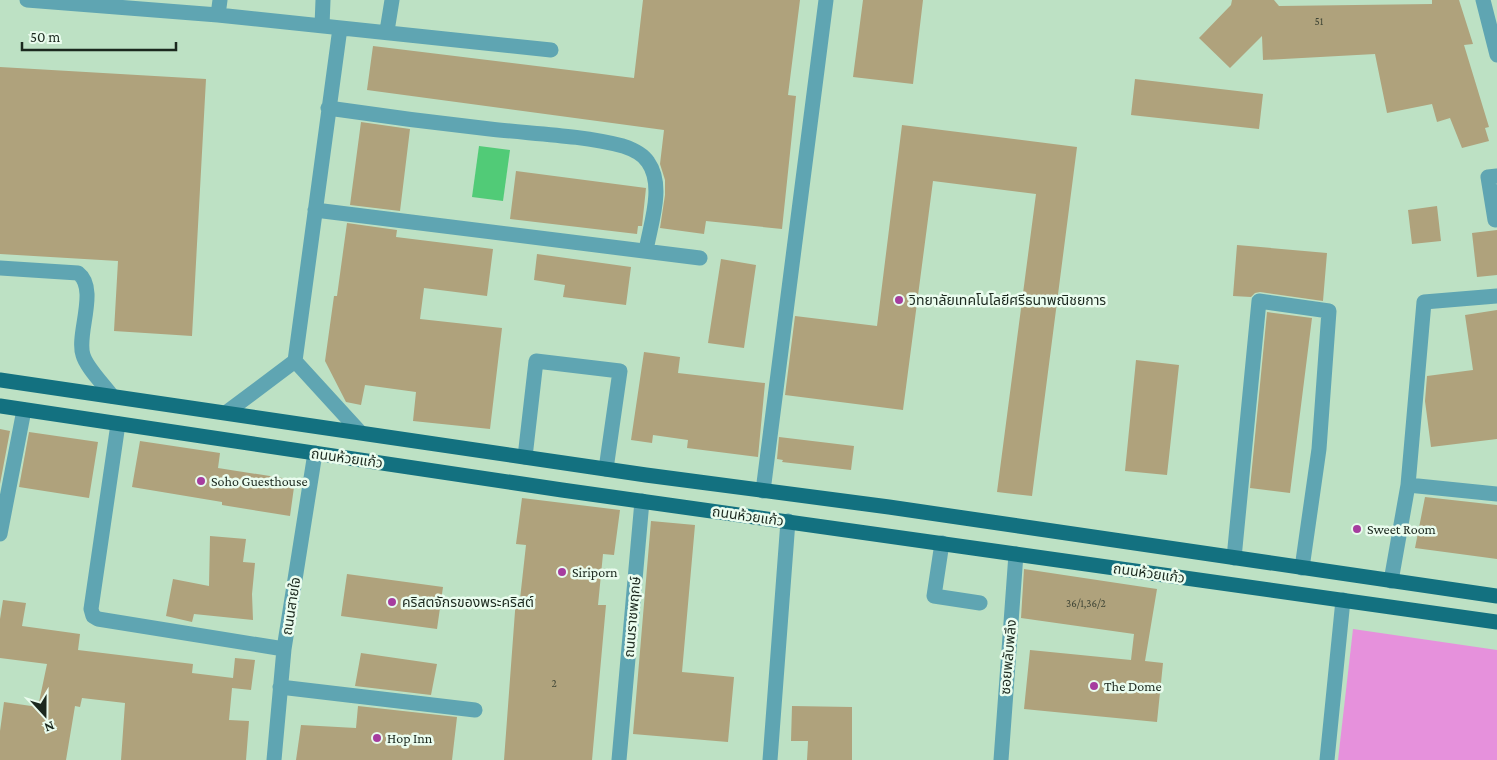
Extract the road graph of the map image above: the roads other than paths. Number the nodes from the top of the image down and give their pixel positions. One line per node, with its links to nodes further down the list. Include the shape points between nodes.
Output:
1 (27, 0): 7 (street)
2 (220, 0): 7 (street)
3 (323, 0): 8 (street)
4 (392, 0): 10 (street)
5 (826, 0): 34 (street)
6 (1483, 0): 12 (street)
7 (218, 15): 8 (street)
8 (322, 26): 9 (street)
9 (340, 28): 10 (street); 13 (street)
10 (386, 31): 11 (street)
11 (551, 50)
12 (1497, 55)
13 (328, 108): 15 (street); 17 (street, via 578,138 632,150 649,162 656,180)
14 (1497, 176): 16 (street, via 1488,177)
15 (314, 210): 17 (street); 21 (street)
16 (1495, 220)
17 (646, 251): 18 (street)
18 (700, 258)
19 (0, 268): 23 (street, via 80,275 86,290 82,354)
20 (1497, 296): 33 (street, via 1424,302)
21 (295, 361): 26 (street); 28 (street)
22 (0, 380): 23 (main road, ถนนห้วยแก้ว)
23 (112, 396): 26 (main road, ถนนห้วยแก้ว)
24 (0, 406): 25 (main road, ถนนห้วยแก้ว)
25 (24, 410): 27 (main road, ถนนห้วยแก้ว); 38 (street)
26 (227, 412): 28 (main road, ถนนห้วยแก้ว)
27 (118, 424): 29 (main road, ถนนห้วยแก้ว); 48 (street, via 91,609 93,616)
28 (359, 431): 30 (main road, ถนนห้วยแก้ว)
29 (315, 453): 36 (main road, ถนนห้วยแก้ว); 48 (street, ถนนสายใจ)
30 (525, 457): 31 (main road, ถนนห้วยแก้ว); 31 (street, via 536,362 620,371)
31 (606, 469): 32 (main road, ถนนห้วยแก้ว)
32 (646, 475): 34 (main road, ถนนห้วยแก้ว); 36 (main road, ถนนราชพฤกษ์)
33 (1408, 485): 35 (street); 43 (street)
34 (763, 491): 41 (main road, ถนนห้วยแก้ว)
35 (1497, 494)
36 (642, 501): 37 (main road, ถนนห้วยแก้ว); 52 (street, ถนนราชพฤกษ์)
37 (788, 522): 39 (main road, ถนนห้วยแก้ว); 53 (street)
38 (0, 534)
39 (942, 543): 40 (main road, ถนนห้วยแก้ว); 46 (street, via 934,596)
40 (1016, 554): 45 (main road, ถนนห้วยแก้ว); 54 (street, ซอยพลับพลึง)
41 (1234, 558): 42 (main road, ถนนห้วยแก้ว); 42 (street, via 1259,301 1329,311 1319,449)
42 (1302, 568): 43 (main road, ถนนห้วยแก้ว)
43 (1391, 580): 44 (main road, ถนนห้วยแก้ว)
44 (1497, 596)
45 (1344, 600): 47 (main road, ถนนห้วยแก้ว); 55 (street)
46 (980, 603)
47 (1497, 622)
48 (284, 649): 49 (street, ถนนสายใจ)
49 (280, 687): 50 (street); 51 (street, ถนนสายใจ)
50 (475, 710)
51 (274, 760)
52 (619, 760)
53 (770, 760)
54 (1001, 760)
55 (1327, 760)

